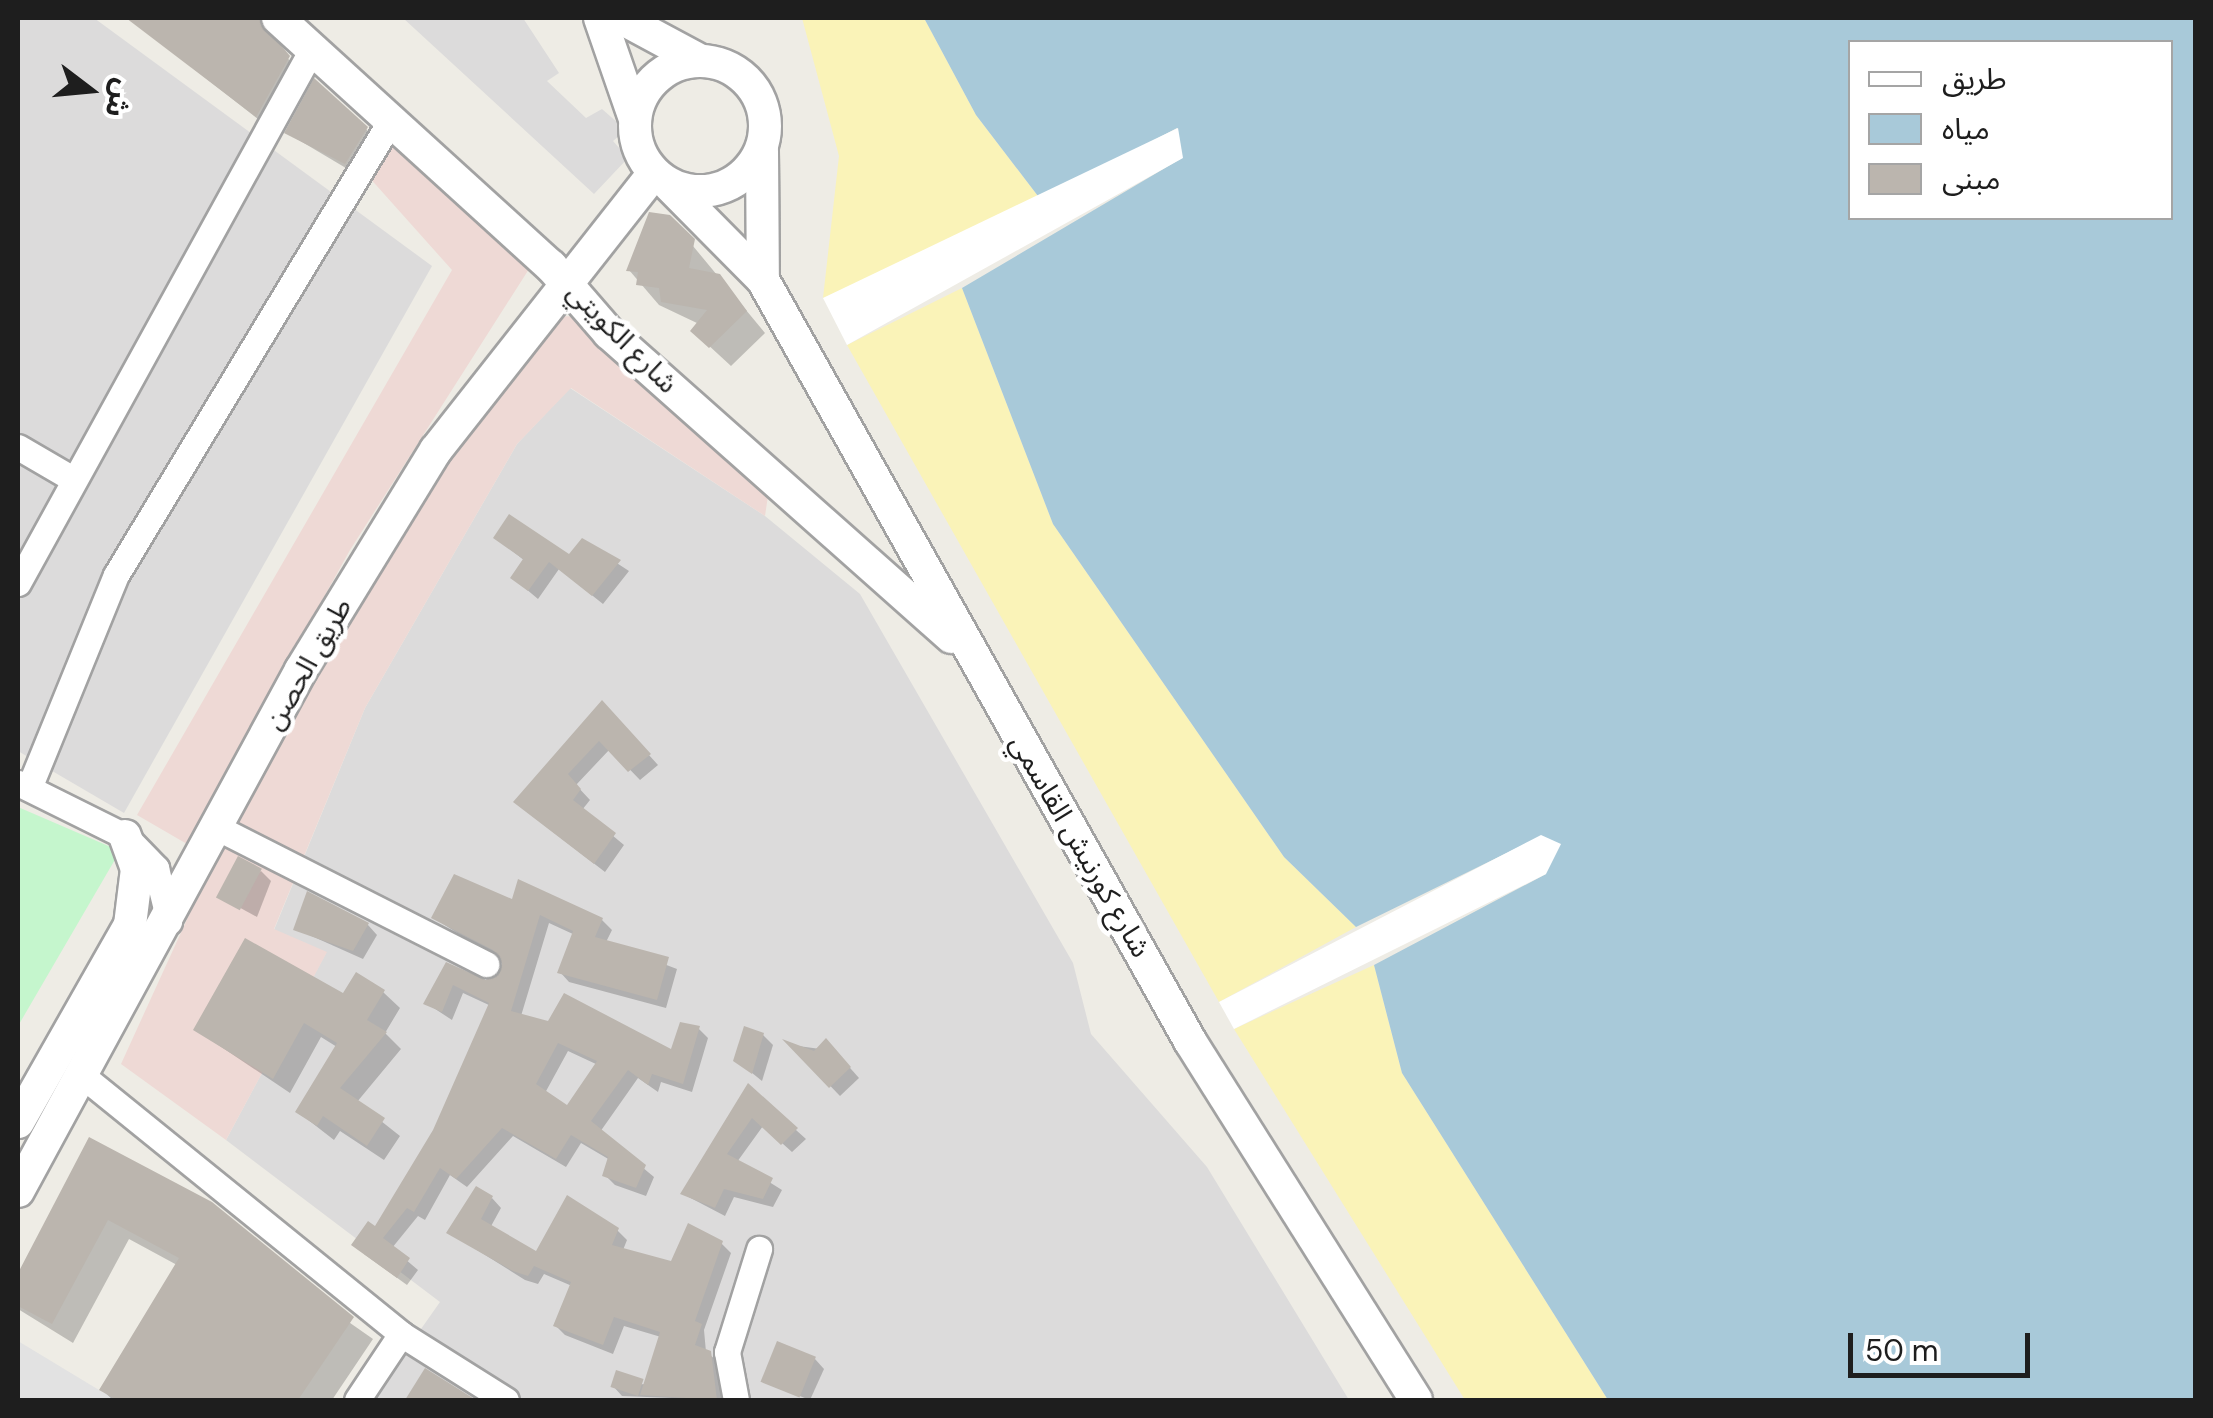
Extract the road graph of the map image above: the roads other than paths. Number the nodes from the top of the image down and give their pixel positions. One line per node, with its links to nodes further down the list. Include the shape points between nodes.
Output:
1 (278, 18): 4 (street, شارع الكويتي)
2 (600, 18): 6 (street)
3 (621, 18): 5 (street)
4 (312, 49): 7 (street, شارع الكويتي); 13 (street)
5 (698, 60): 6 (street, via 669,68); 8 (street, via 750,86)
6 (634, 116): 9 (street)
7 (391, 120): 11 (street, شارع الكويتي); 16 (street, via 116,575)
8 (764, 142): 9 (street, via 738,180 693,192); 10 (street, شارع كورنيش القاسمي, via 756,211)
9 (662, 180): 10 (street, شارع كورنيش القاسمي); 11 (street, طريق الحصن)
10 (764, 280): 15 (street, شارع كورنيش القاسمي)
11 (570, 288): 15 (street, شارع الكويتي); 17 (street, طريق الحصن, via 436,450)
12 (18, 447): 13 (street)
13 (73, 480): 14 (street)
14 (18, 583)
15 (970, 653): 29 (street, شارع كورنيش القاسمي, via 1190,1041)
16 (23, 786): 18 (street)
17 (218, 828): 19 (street, طريق الحصن); 20 (street)
18 (124, 836): 19 (street, via 156,868); 22 (street, via 137,869 130,925)
19 (169, 920): 21 (street, طريق الحصن)
20 (486, 964)
21 (84, 1077): 23 (street, طريق الحصن); 25 (street)
22 (18, 1122)
23 (18, 1191)
24 (759, 1249): 28 (street, via 727,1352)
25 (401, 1334): 26 (street); 27 (street)
26 (357, 1400)
27 (506, 1400)
28 (736, 1400)
29 (1416, 1400)

